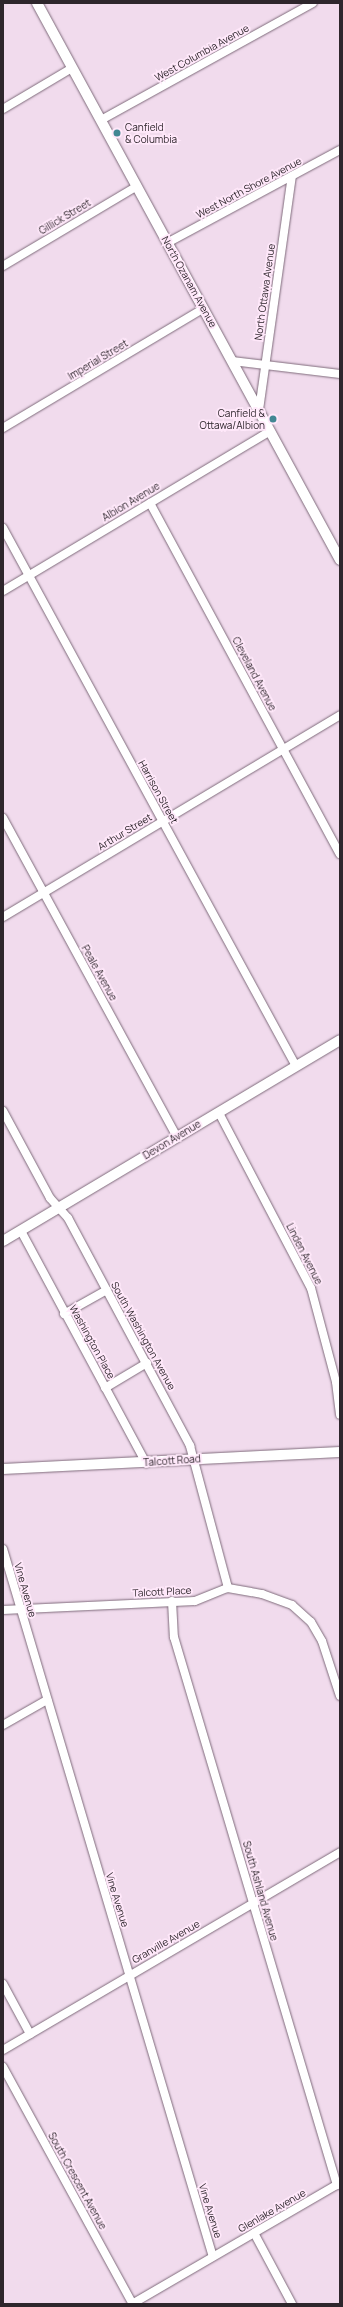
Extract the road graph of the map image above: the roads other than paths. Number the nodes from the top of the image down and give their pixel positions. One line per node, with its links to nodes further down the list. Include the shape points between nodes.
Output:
1 (37, 3): 3 (street, North Ozanam Avenue)
2 (312, 3): 5 (street, West Columbia Avenue)
3 (72, 68): 4 (street); 5 (street, North Ozanam Avenue)
4 (3, 109)
5 (101, 120): 8 (street, North Ozanam Avenue)
6 (340, 150): 7 (street, West North Shore Avenue)
7 (292, 176): 9 (street, West North Shore Avenue); 13 (street, North Ottawa Avenue)
8 (136, 186): 9 (street, North Ozanam Avenue); 10 (street, Gillick Street)
9 (168, 243): 11 (street, North Ozanam Avenue)
10 (3, 266)
11 (203, 309): 12 (street, North Ozanam Avenue); 16 (street, Imperial Street)
12 (232, 361): 13 (street); 15 (street, North Ozanam Avenue)
13 (265, 364): 14 (street); 15 (street, North Ottawa Avenue)
14 (340, 374)
15 (258, 410): 17 (street, North Ozanam Avenue)
16 (3, 428)
17 (270, 431): 18 (street, Albion Avenue); 20 (street, North Ozanam Avenue)
18 (150, 503): 21 (street, Albion Avenue); 24 (street, Cleveland Avenue)
19 (3, 528): 21 (street, Harrison Street)
20 (340, 560)
21 (29, 575): 22 (street, Albion Avenue); 26 (street, Harrison Street)
22 (3, 591)
23 (340, 715): 24 (street, Arthur Street)
24 (283, 749): 26 (street, Arthur Street); 27 (street, Cleveland Avenue)
25 (3, 818): 28 (street, Peale Avenue)
26 (163, 821): 28 (street, Arthur Street); 31 (street, Harrison Street)
27 (340, 854)
28 (44, 893): 29 (street, Arthur Street); 34 (street, Peale Avenue)
29 (3, 917)
30 (340, 1040): 31 (street, Devon Avenue)
31 (296, 1066): 33 (street, Devon Avenue)
32 (3, 1111): 35 (street, South Washington Avenue, via 50,1198)
33 (219, 1113): 34 (street, Devon Avenue); 42 (street, Linden Avenue, via 311,1288 336,1382)
34 (177, 1137): 35 (street, Devon Avenue)
35 (59, 1207): 36 (street, Devon Avenue); 38 (street, South Washington Avenue, via 68,1218)
36 (21, 1231): 37 (street, Devon Avenue); 39 (street, Washington Place)
37 (3, 1241)
38 (106, 1290): 39 (street); 40 (street, South Washington Avenue)
39 (64, 1314): 41 (street, Washington Place)
40 (147, 1363): 41 (street); 44 (street, South Washington Avenue, via 190,1446)
41 (105, 1388): 45 (street, Washington Place)
42 (340, 1415)
43 (340, 1452): 44 (street, Talcott Road)
44 (194, 1460): 45 (street, Talcott Road); 48 (street, South Washington Avenue)
45 (146, 1463): 46 (street, Talcott Road)
46 (3, 1469)
47 (3, 1549): 50 (street, Vine Avenue)
48 (228, 1588): 49 (street, Talcott Place, via 195,1601); 52 (street, Talcott Place, via 246,1589 278,1599 292,1605 311,1622 322,1641)
49 (172, 1601): 50 (street, Talcott Place); 56 (street, South Ashland Avenue, via 174,1637)
50 (20, 1609): 51 (street, Talcott Place); 53 (street, Vine Avenue)
51 (3, 1610)
52 (340, 1696)
53 (47, 1700): 54 (street); 57 (street, Vine Avenue)
54 (3, 1725)
55 (340, 1852): 56 (street, Granville Avenue)
56 (253, 1903): 57 (street, Granville Avenue); 62 (street, South Ashland Avenue)
57 (129, 1975): 59 (street, Granville Avenue); 64 (street, Vine Avenue)
58 (3, 1984): 59 (street)
59 (30, 2034): 60 (street, Granville Avenue)
60 (3, 2050)
61 (3, 2067): 65 (street, South Crescent Avenue)
62 (338, 2184): 63 (street, Glenlake Avenue)
63 (254, 2233): 64 (street, Glenlake Avenue); 66 (street)
64 (213, 2257): 65 (street, Glenlake Avenue)
65 (132, 2304)
66 (292, 2304)

